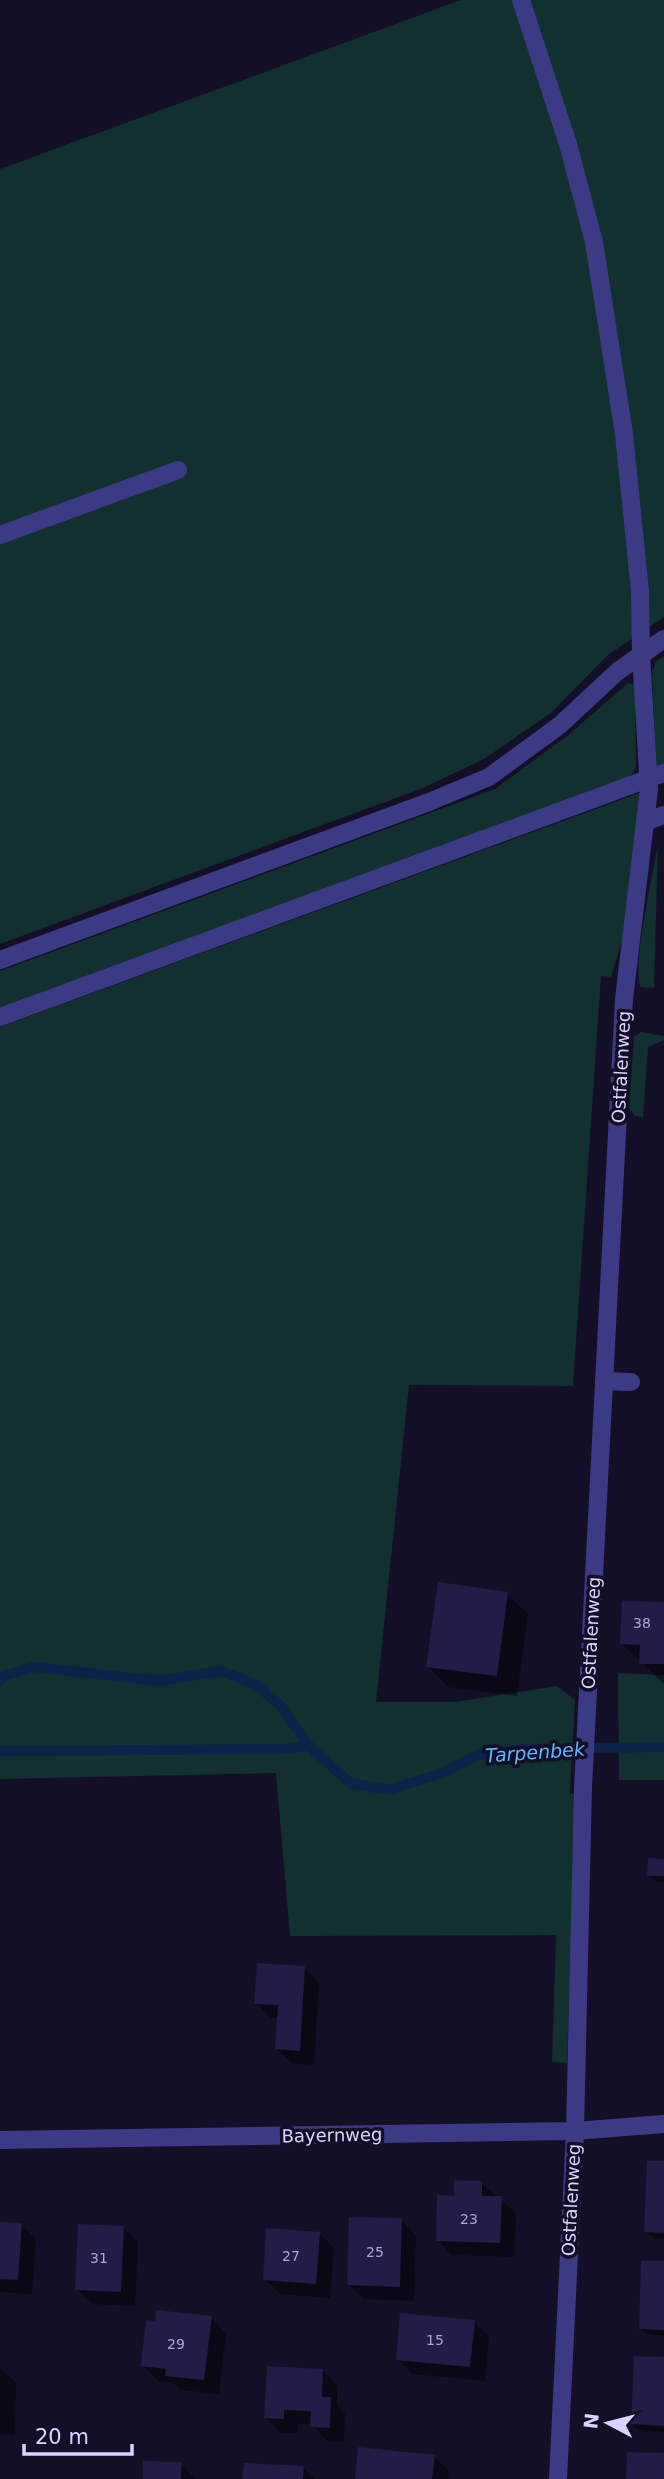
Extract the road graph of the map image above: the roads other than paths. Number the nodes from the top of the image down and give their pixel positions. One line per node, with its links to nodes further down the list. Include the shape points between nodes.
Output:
1 (521, 0): 5 (street, Ostfalenweg, via 594,242 624,434 640,591)
2 (178, 470): 3 (street)
3 (0, 535)
4 (664, 639): 5 (street)
5 (641, 654): 6 (street, Ostfalenweg); 9 (street, via 560,725 489,777)
6 (654, 780): 8 (street, Ostfalenweg); 10 (street)
7 (664, 815): 8 (street)
8 (645, 822): 11 (street, Ostfalenweg, via 624,999)
9 (0, 960)
10 (0, 1017)
11 (604, 1381): 12 (street); 14 (street, Ostfalenweg, via 583,1787)
12 (631, 1382)
13 (664, 2124): 14 (street, Bayernweg)
14 (575, 2131): 15 (street, Bayernweg); 16 (street, Ostfalenweg)
15 (0, 2140)
16 (558, 2479)

